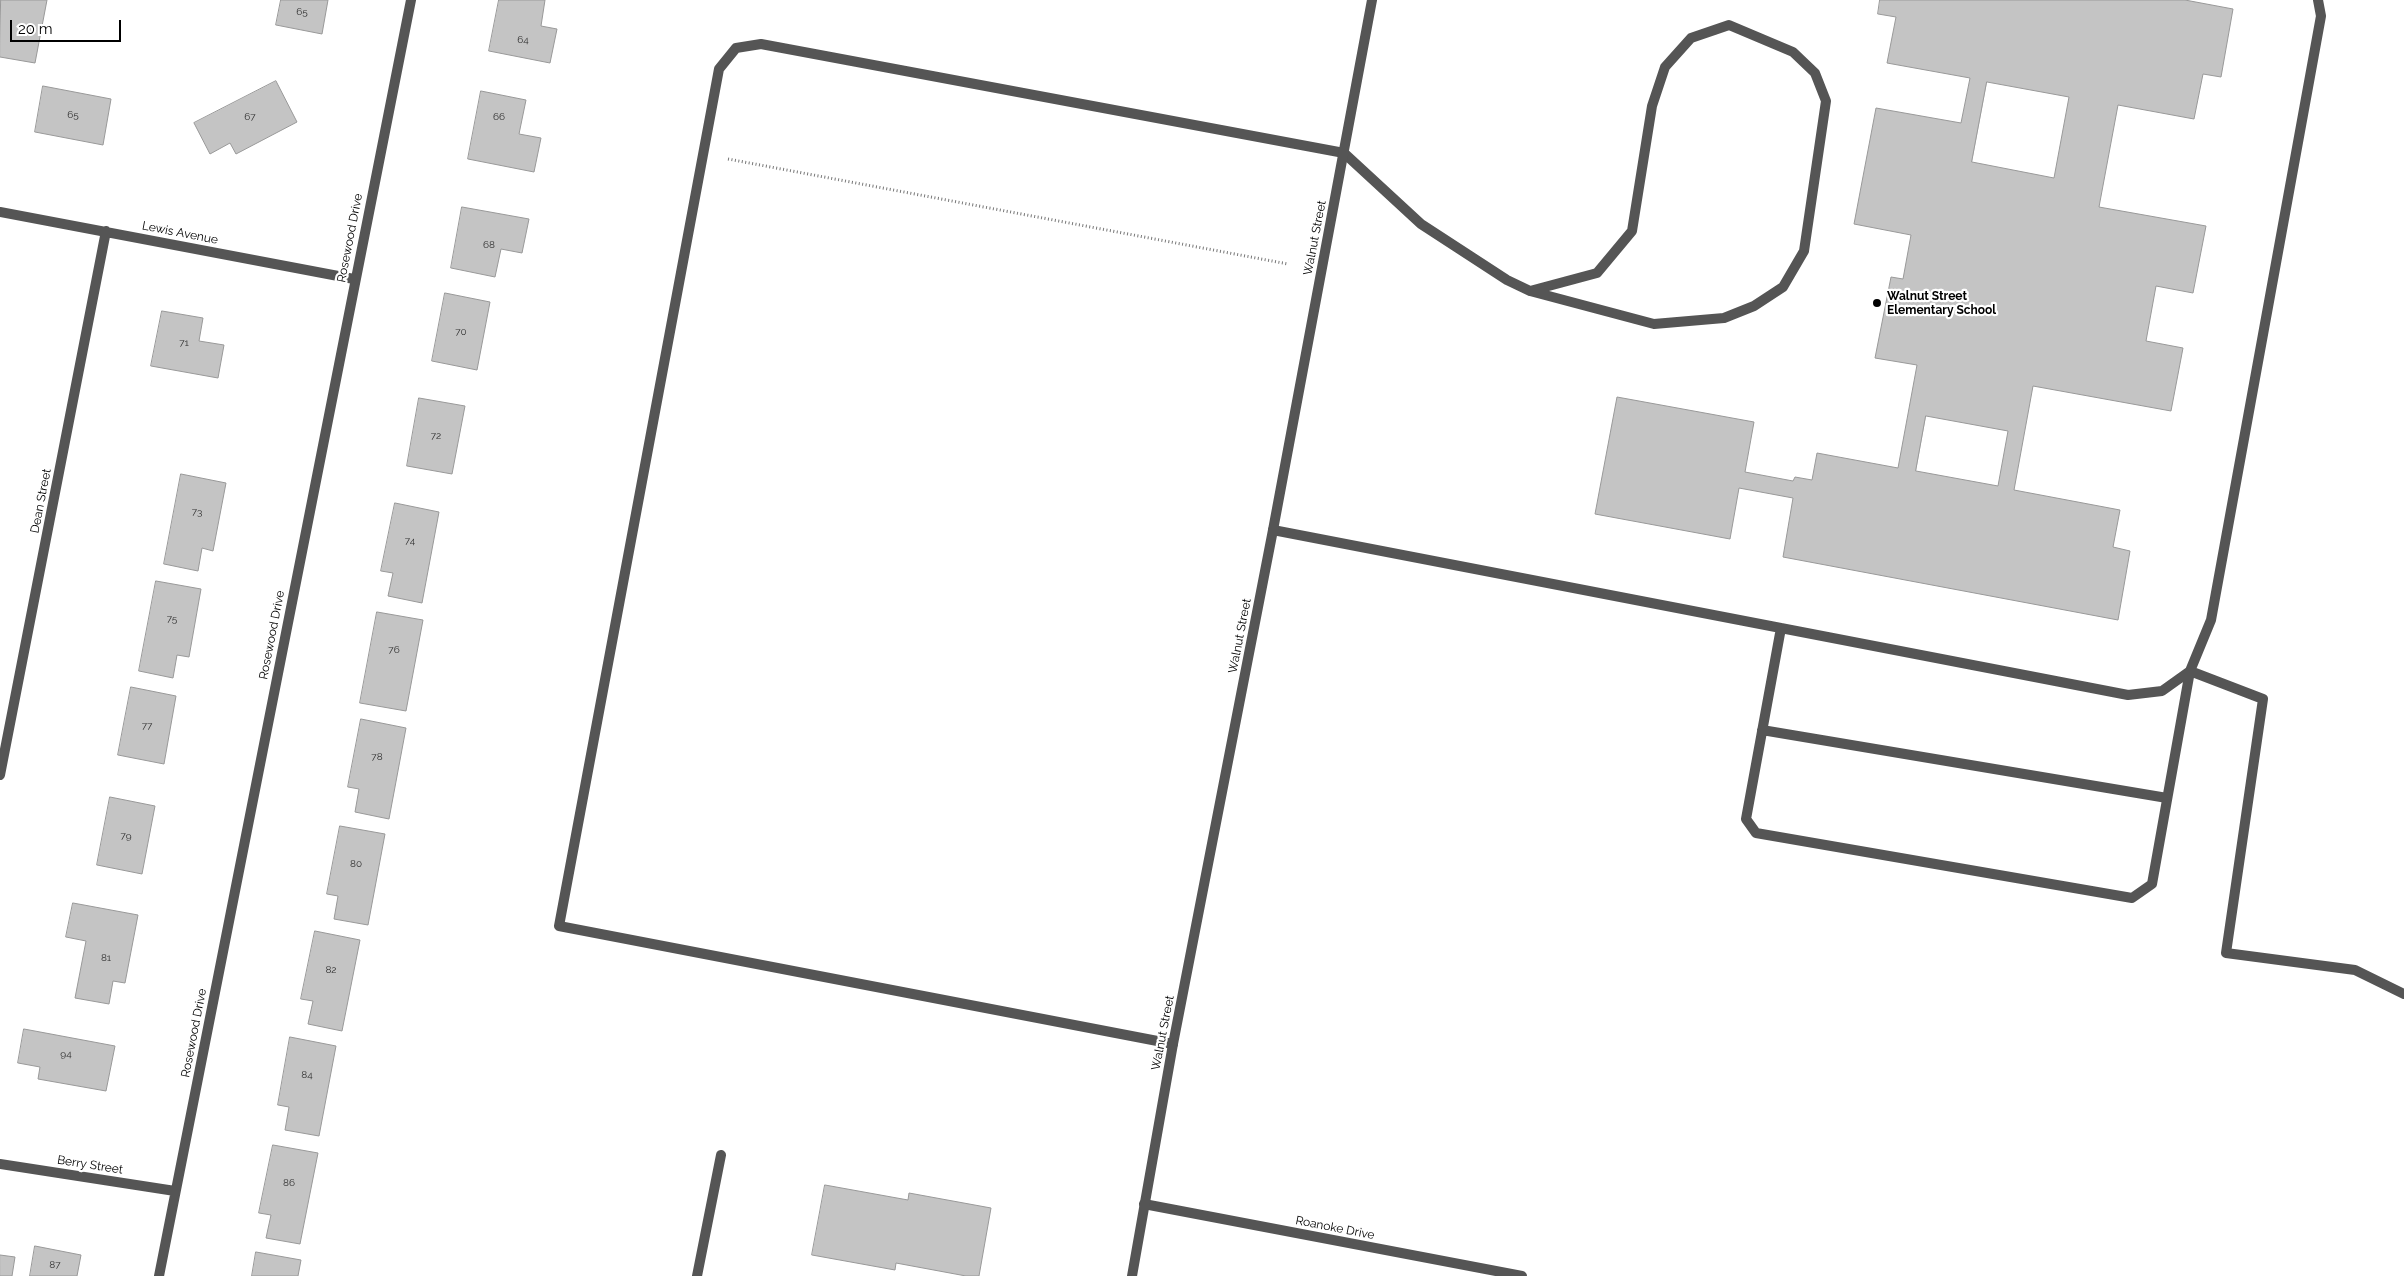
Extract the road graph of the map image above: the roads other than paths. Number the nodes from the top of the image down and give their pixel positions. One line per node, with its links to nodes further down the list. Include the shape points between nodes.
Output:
1 (411, 0): 7 (street, Rosewood Drive)
2 (1372, 0): 4 (street, Walnut Street)
3 (2318, 0): 11 (street, via 2321,16 2211,620)
4 (1344, 153): 8 (street, via 1421,224); 9 (street, Walnut Street); 16 (street, via 761,44 736,48 719,69 559,926)
5 (0, 212): 6 (street, Lewis Avenue)
6 (106, 231): 7 (street, Lewis Avenue); 13 (street, Dean Street)
7 (354, 279): 19 (street, Rosewood Drive)
8 (1530, 292): 8 (street, via 1654,324 1724,318 1754,306 1783,287 1804,251 1826,101 1815,73 1793,52 1729,25 1691,38 1665,67 1652,106 1632,230 1597,273)
9 (1273, 530): 10 (street); 16 (street, Walnut Street)
10 (1781, 628): 11 (street, via 2128,695 2162,691); 12 (street)
11 (2190, 671): 14 (street); 15 (street, via 2263,699 2226,953 2355,970)
12 (1762, 730): 14 (street); 14 (street, via 1746,819 1756,833 2132,898 2152,884)
13 (0, 776)
14 (2167, 798)
15 (2404, 994)
16 (1173, 1044): 20 (street, Walnut Street)
17 (721, 1155): 22 (street)
18 (0, 1164): 19 (street, Berry Street)
19 (175, 1191): 21 (street, Rosewood Drive)
20 (1144, 1204): 23 (street, Walnut Street); 24 (street, Roanoke Drive)
21 (159, 1276)
22 (697, 1276)
23 (1132, 1276)
24 (1522, 1276)

